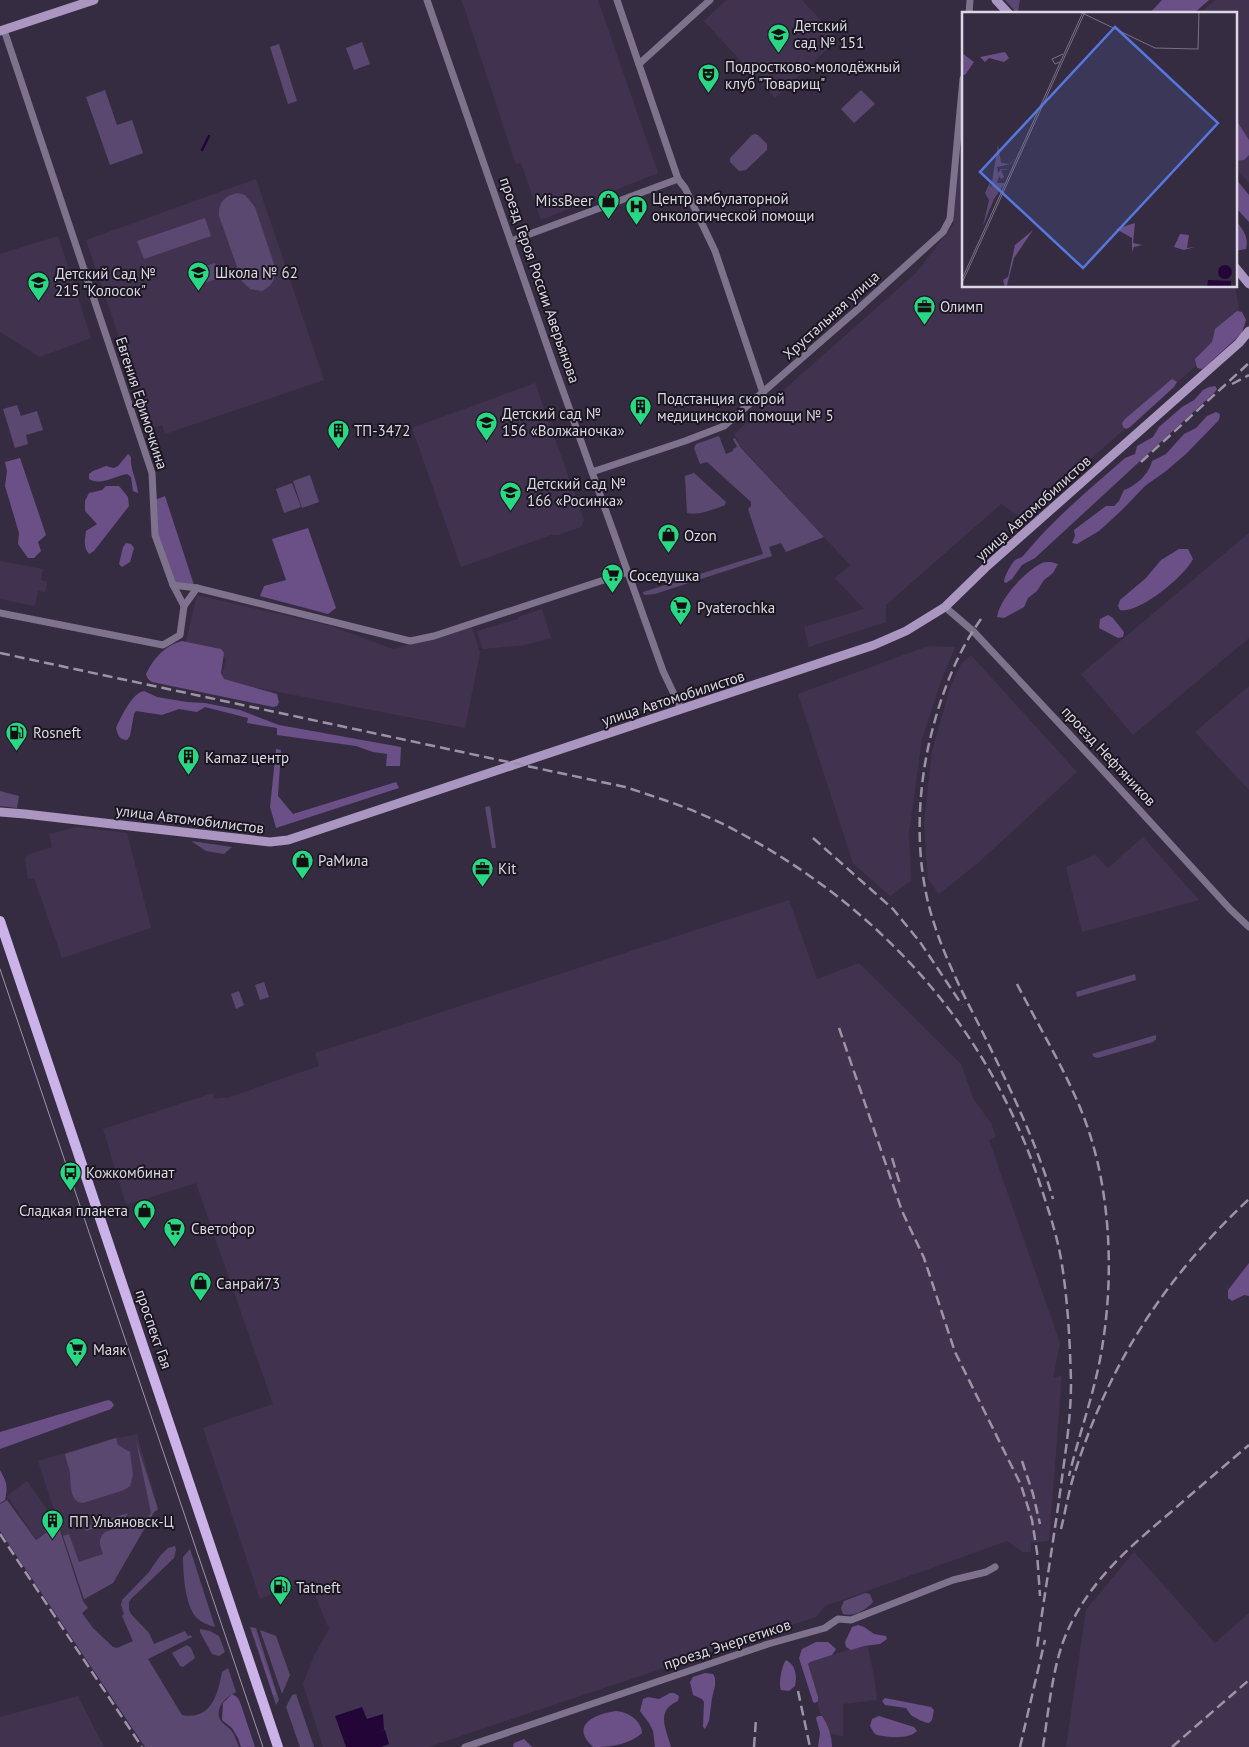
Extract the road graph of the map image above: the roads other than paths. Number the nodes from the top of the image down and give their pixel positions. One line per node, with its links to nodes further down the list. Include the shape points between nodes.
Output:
1 (94, 0): 7 (street)
2 (427, 0): 11 (street, проезд Героя России Аверьянова)
3 (617, 0): 8 (street)
4 (710, 0): 8 (street)
5 (996, 0): 6 (street)
6 (1007, 12)
7 (2, 31): 18 (street, Евгения Ефимочкина, via 152,473 155,535)
8 (639, 64): 10 (street)
9 (962, 90): 15 (street, Хрустальная улица, via 947,226 926,249)
10 (678, 179): 11 (street); 15 (street, via 715,251)
11 (512, 241): 16 (street, проезд Героя России Аверьянова)
12 (1236, 268): 13 (street)
13 (1249, 284)
14 (1249, 330): 21 (street, улица Автомобилистов)
15 (763, 393): 16 (street, Хрустальная улица, via 724,426)
16 (592, 472): 17 (street, проезд Героя России Аверьянова)
17 (628, 572): 19 (street, via 410,641); 23 (street, проезд Героя России Аверьянова, via 663,670)
18 (173, 585): 19 (street); 20 (street, Евгения Ефимочкина)
19 (197, 588): 20 (street)
20 (184, 606): 22 (street, via 180,635 163,644)
21 (945, 607): 23 (street, улица Автомобилистов, via 906,631 874,645); 26 (street, проезд Нефтяников, via 973,632)
22 (0, 613)
23 (681, 709): 24 (street, улица Автомобилистов, via 288,840 270,842)
24 (0, 812)
25 (0, 921): 28 (main road, проспект Гая)
26 (1249, 927)
27 (995, 1567): 29 (street, проезд Энергетиков, via 851,1620 838,1619 825,1628 768,1644)
28 (278, 1747)
29 (465, 1747)

